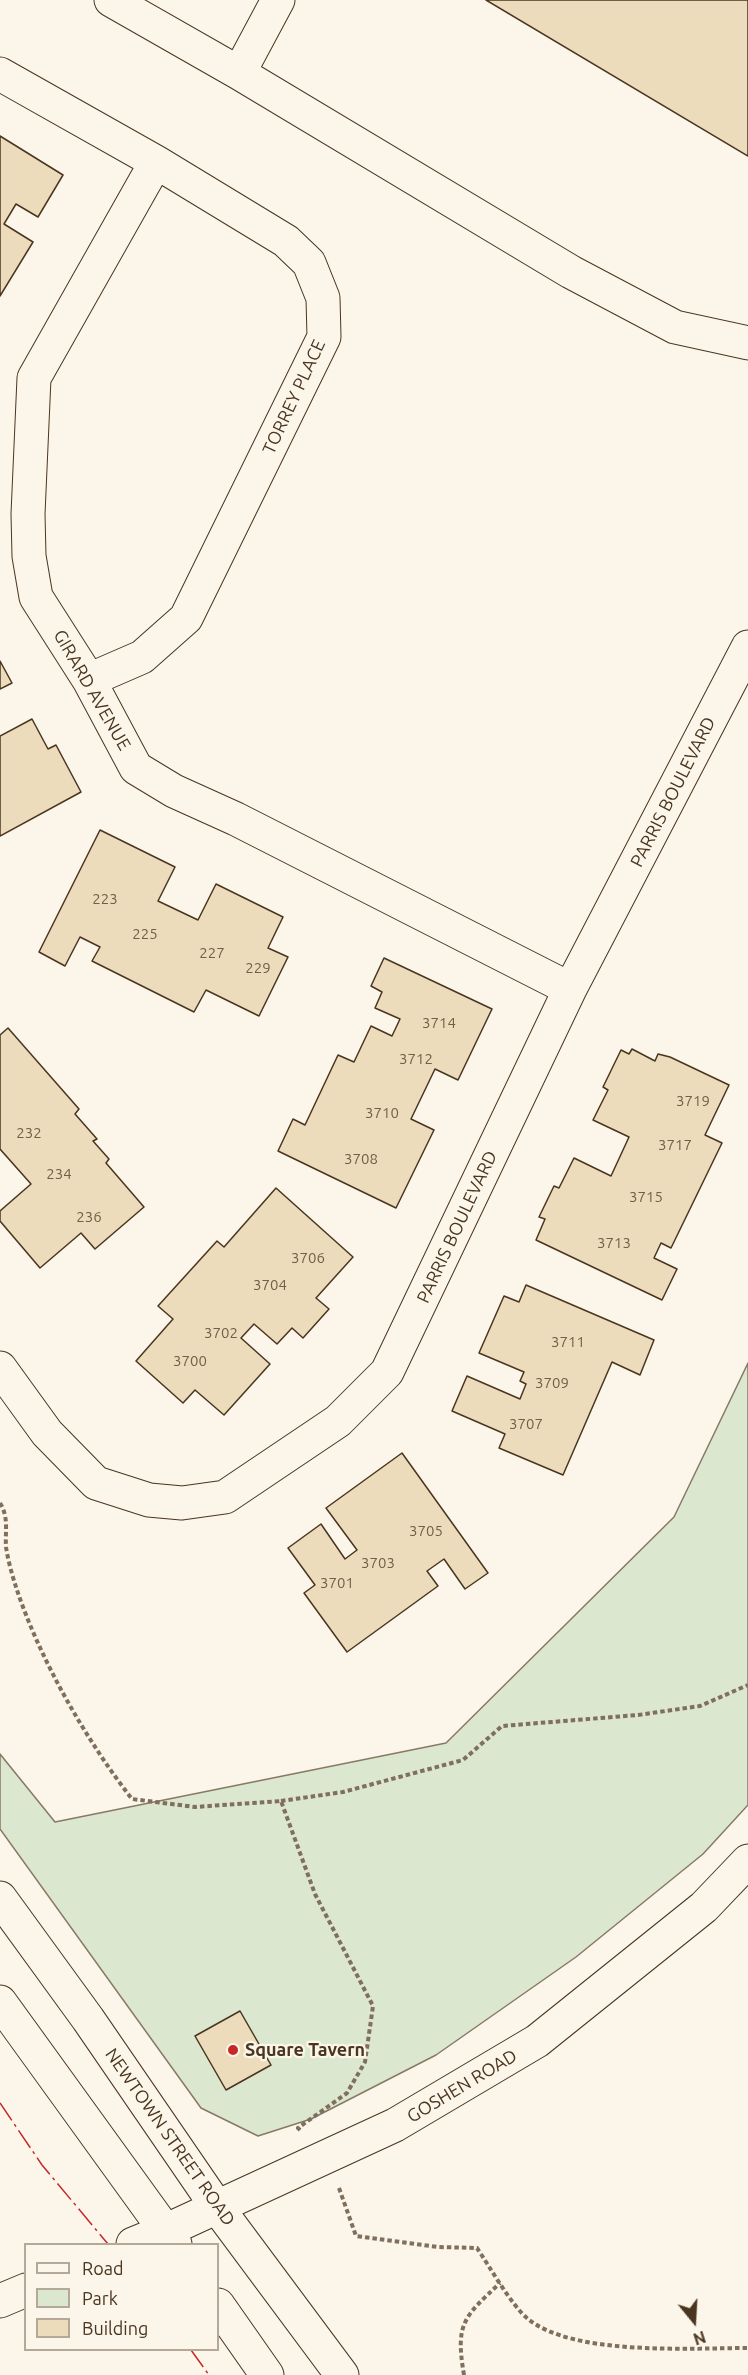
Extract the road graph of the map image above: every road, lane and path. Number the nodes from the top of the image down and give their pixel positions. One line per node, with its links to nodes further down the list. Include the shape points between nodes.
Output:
1 (111, 0): 3 (street)
2 (278, 0): 3 (street)
3 (239, 72): 6 (street, via 582,278 675,327)
4 (0, 74): 5 (street, TORREY PLACE)
5 (156, 162): 8 (street, GIRARD AVENUE, via 34,378 28,513 29,556 36,597); 8 (street, TORREY PLACE, via 286,241 309,263 323,298 324,336 186,618 142,657)
6 (748, 343)
7 (748, 647): 9 (street, PARRIS BOULEVARD)
8 (89, 680): 9 (street, GIRARD AVENUE, via 136,768 174,791)
9 (570, 989): 10 (street, PARRIS BOULEVARD, via 387,1372 338,1422 283,1460 225,1497 182,1503 149,1500 96,1483 47,1433)
10 (0, 1368)
11 (0, 1503): 13 (path, via 6,1512 6,1548 16,1588 46,1659 106,1766 132,1798 195,1807)
12 (748, 1685): 13 (path, via 700,1706 502,1726 463,1760 343,1792)
13 (281, 1801): 17 (path, via 315,1894 374,2006 365,2062 347,2093 298,2128)
14 (748, 1861): 17 (street, GOSHEN ROAD, via 704,1907 537,2041 395,2125)
15 (0, 1898): 18 (street, NEWTOWN STREET ROAD)
16 (0, 2002): 19 (street)
17 (327, 2157): 18 (street, GOSHEN ROAD); 21 (path, via 357,2236 477,2248)
18 (217, 2207): 19 (street, GOSHEN ROAD); 27 (street, NEWTOWN STREET ROAD)
19 (170, 2237): 20 (street, GOSHEN ROAD)
20 (138, 2243)
21 (500, 2283): 25 (path, via 528,2319 569,2340 665,2349); 28 (path, via 468,2313 459,2346)
22 (24, 2291): 23 (street)
23 (0, 2301)
24 (219, 2306): 26 (street)
25 (748, 2348)
26 (267, 2375)
27 (342, 2375)
28 (464, 2375)

